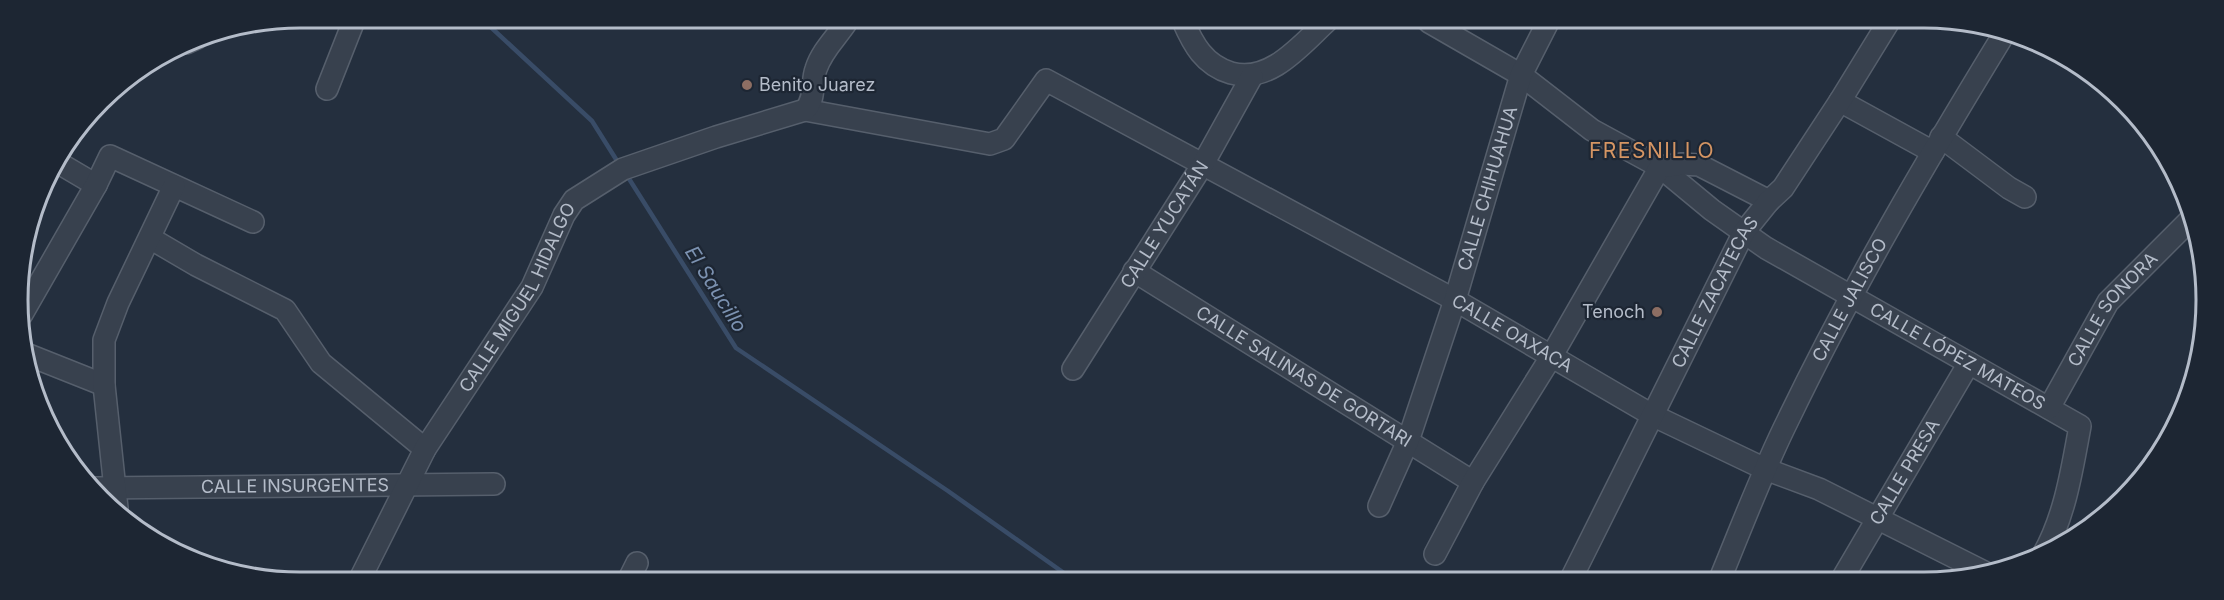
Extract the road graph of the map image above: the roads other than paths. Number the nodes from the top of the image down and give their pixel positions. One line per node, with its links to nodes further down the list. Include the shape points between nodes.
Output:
1 (351, 28): 11 (street)
2 (842, 28): 13 (street, via 821,57 812,101)
3 (1187, 28): 10 (street, via 1199,52 1219,69)
4 (1319, 28): 10 (street, via 1289,56)
5 (1439, 28): 9 (street, CALLE LÓPEZ MATEOS)
6 (1545, 28): 9 (street, CALLE CHIHUAHUA)
7 (1885, 28): 12 (street, CALLE ZACATECAS)
8 (2000, 40): 14 (street, CALLE JALISCO)
9 (1521, 75): 17 (street, CALLE LÓPEZ MATEOS, via 1592,129); 28 (street, CALLE CHIHUAHUA)
10 (1252, 76): 15 (street, CALLE YUCATÁN)
11 (327, 89)
12 (1840, 101): 14 (street); 21 (street, CALLE ZACATECAS, via 1783,188)
13 (805, 110): 15 (street, CALLE OAXACA, via 990,144 1004,139 1046,80); 38 (street, CALLE MIGUEL HIDALGO, via 623,169 574,200 532,287)
14 (1937, 144): 20 (street); 27 (street, CALLE JALISCO)
15 (1203, 164): 26 (street, CALLE YUCATÁN); 28 (street, CALLE OAXACA)
16 (64, 166): 18 (street)
17 (1660, 167): 21 (street, via 1699,165); 24 (street, CALLE LÓPEZ MATEOS); 30 (street)
18 (96, 185): 19 (street, via 110,156); 29 (street)
19 (174, 186): 22 (street); 25 (street)
20 (2025, 197)
21 (1769, 201): 24 (street, CALLE ZACATECAS)
22 (253, 222)
23 (2185, 225): 35 (street, CALLE SONORA, via 2108,302)
24 (1744, 232): 27 (street, CALLE LÓPEZ MATEOS); 36 (street, CALLE ZACATECAS)
25 (150, 238): 34 (street, via 104,340); 38 (street, via 285,310 321,363)
26 (1134, 271): 33 (street, CALLE YUCATÁN); 37 (street, CALLE SALINAS DE GORTARI)
27 (1852, 296): 32 (street, CALLE LÓPEZ MATEOS); 39 (street, CALLE JALISCO)
28 (1455, 300): 30 (street, CALLE OAXACA); 37 (street, CALLE CHIHUAHUA)
29 (28, 303)
30 (1551, 357): 36 (street, CALLE OAXACA); 40 (street)
31 (35, 358): 34 (street)
32 (1969, 363): 35 (street, CALLE LÓPEZ MATEOS); 47 (street, CALLE PRESA)
33 (1073, 369)
34 (104, 385): 43 (street)
35 (2049, 408): 48 (street, CALLE LÓPEZ MATEOS, via 2080,426 2070,484)
36 (1652, 415): 39 (street, CALLE OAXACA); 52 (street, CALLE ZACATECAS)
37 (1408, 441): 40 (street, CALLE SALINAS DE GORTARI); 46 (street, CALLE CHIHUAHUA)
38 (425, 450): 41 (street, CALLE MIGUEL HIDALGO)
39 (1765, 470): 47 (street, CALLE OAXACA, via 1819,489); 53 (street, CALLE JALISCO)
40 (1473, 482): 49 (street)
41 (410, 484): 42 (street, CALLE INSURGENTES); 43 (street, CALLE INSURGENTES); 51 (street, CALLE MIGUEL HIDALGO)
42 (494, 484)
43 (117, 486): 44 (street, CALLE INSURGENTES); 45 (street)
44 (104, 487)
45 (117, 500)
46 (1379, 506)
47 (1877, 518): 50 (street, CALLE OAXACA); 54 (street, CALLE PRESA)
48 (2051, 540)
49 (1435, 554)
50 (1972, 567)
51 (365, 572)
52 (1574, 572)
53 (1723, 572)
54 (1846, 572)

